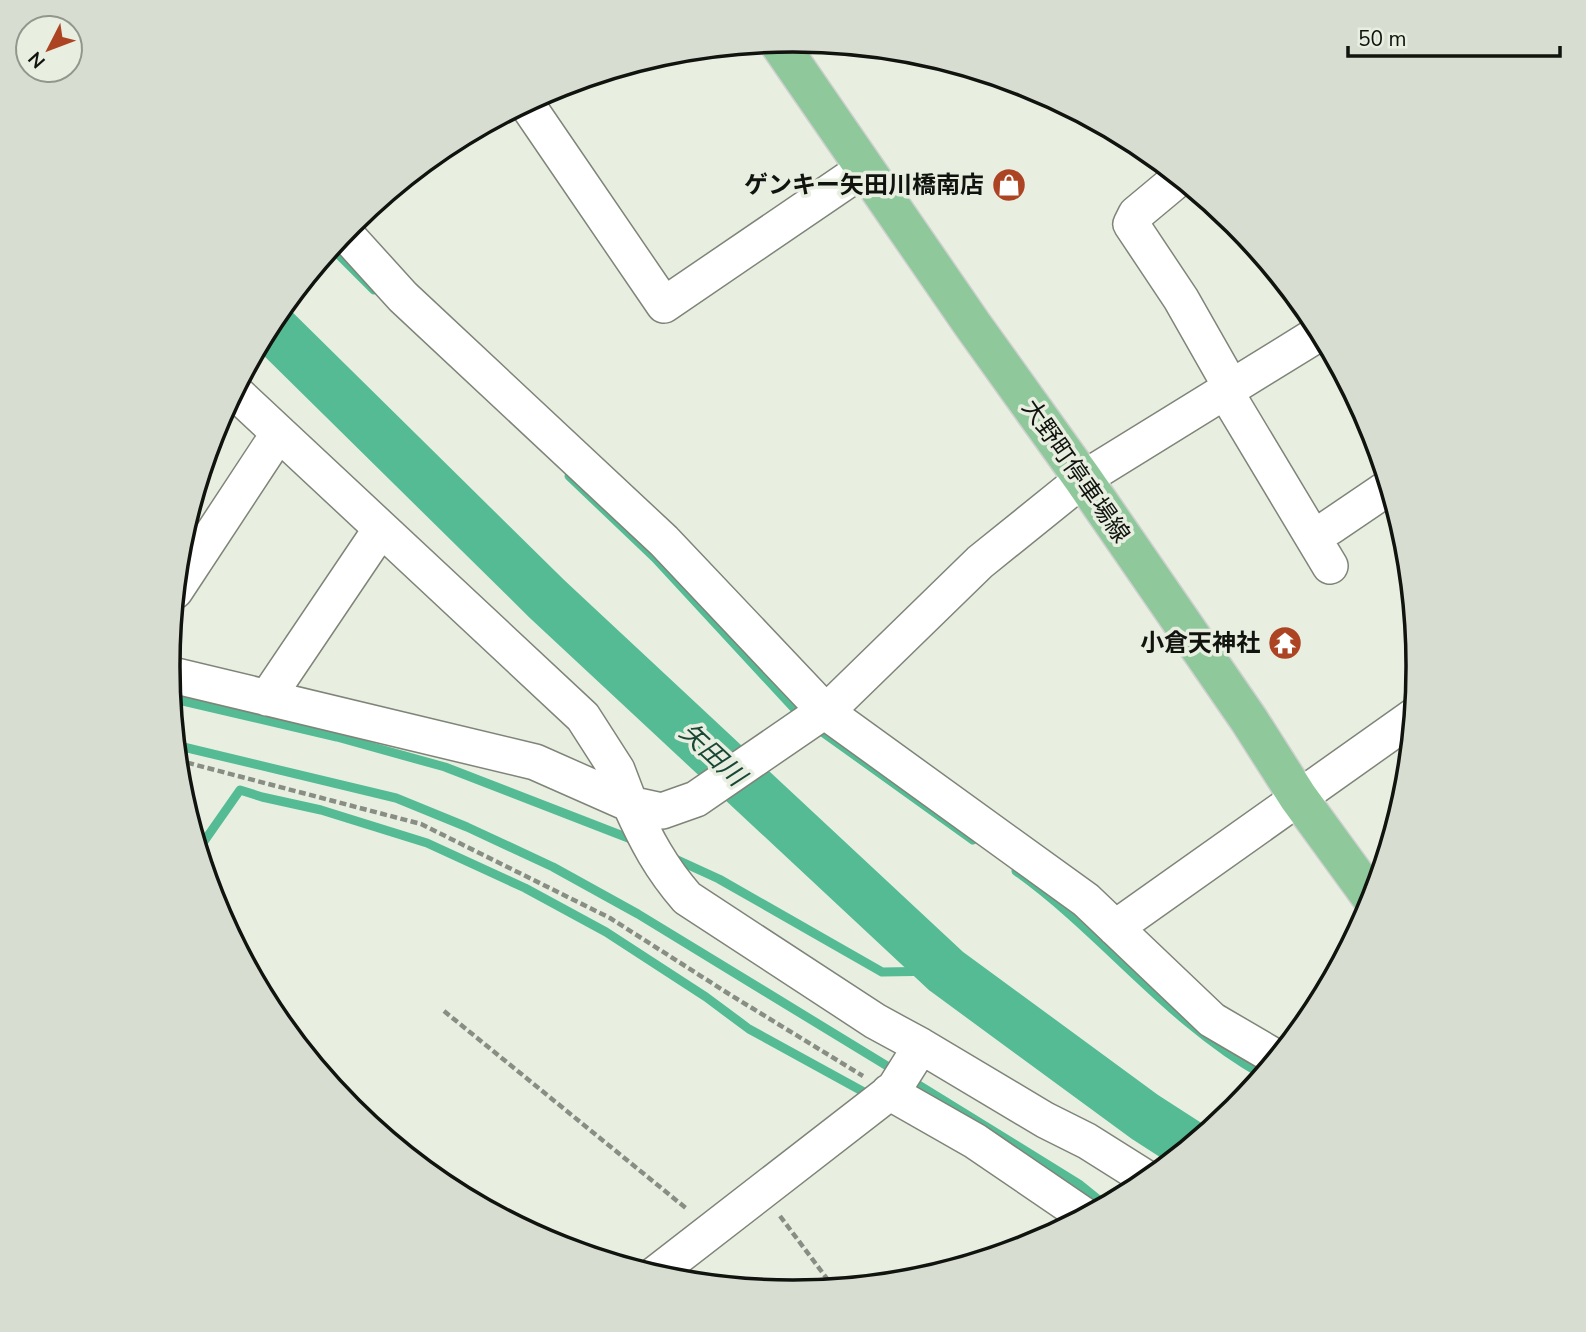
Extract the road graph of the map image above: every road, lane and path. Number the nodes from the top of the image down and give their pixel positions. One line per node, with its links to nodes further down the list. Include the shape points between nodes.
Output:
1 (785, 52): 3 (main road, 大野町停車場線)
2 (532, 111): 3 (street, via 664,305)
3 (865, 168): 10 (main road, 大野町停車場線)
4 (1172, 184): 7 (street, via 1136,214 1131,224 1181,299)
5 (351, 240): 18 (street, via 403,297 664,541)
6 (1311, 338): 7 (street)
7 (1228, 389): 10 (street); 14 (street)
8 (242, 398): 9 (street)
9 (279, 433): 13 (street); 15 (street)
10 (1083, 479): 18 (street, via 980,562); 21 (main road, 大野町停車場線)
11 (1381, 493): 12 (street)
12 (1330, 527)
13 (381, 530): 17 (street); 22 (street, via 583,717 617,770)
14 (1330, 566)
15 (187, 573)
16 (180, 677): 17 (street)
17 (267, 698): 22 (street, via 535,762)
18 (821, 714): 22 (street, via 696,799 662,811); 24 (street, via 1086,900)
19 (1403, 724): 21 (street)
20 (188, 763): 28 (path, via 421,824 610,918)
21 (1298, 797): 23 (main road, 大野町停車場線); 24 (street)
22 (630, 804): 26 (street, via 664,872 687,898 875,1021)
23 (1366, 885)
24 (1115, 928): 27 (street, via 1212,1020)
25 (444, 1011): 32 (path)
26 (916, 1053): 28 (street); 29 (street, via 1087,1141)
27 (1269, 1053)
28 (891, 1091): 30 (street); 31 (street)
29 (1138, 1173)
30 (762, 1191): 32 (street); 34 (path)
31 (1076, 1210)
32 (712, 1229): 33 (street)
33 (665, 1266)
34 (827, 1278)

